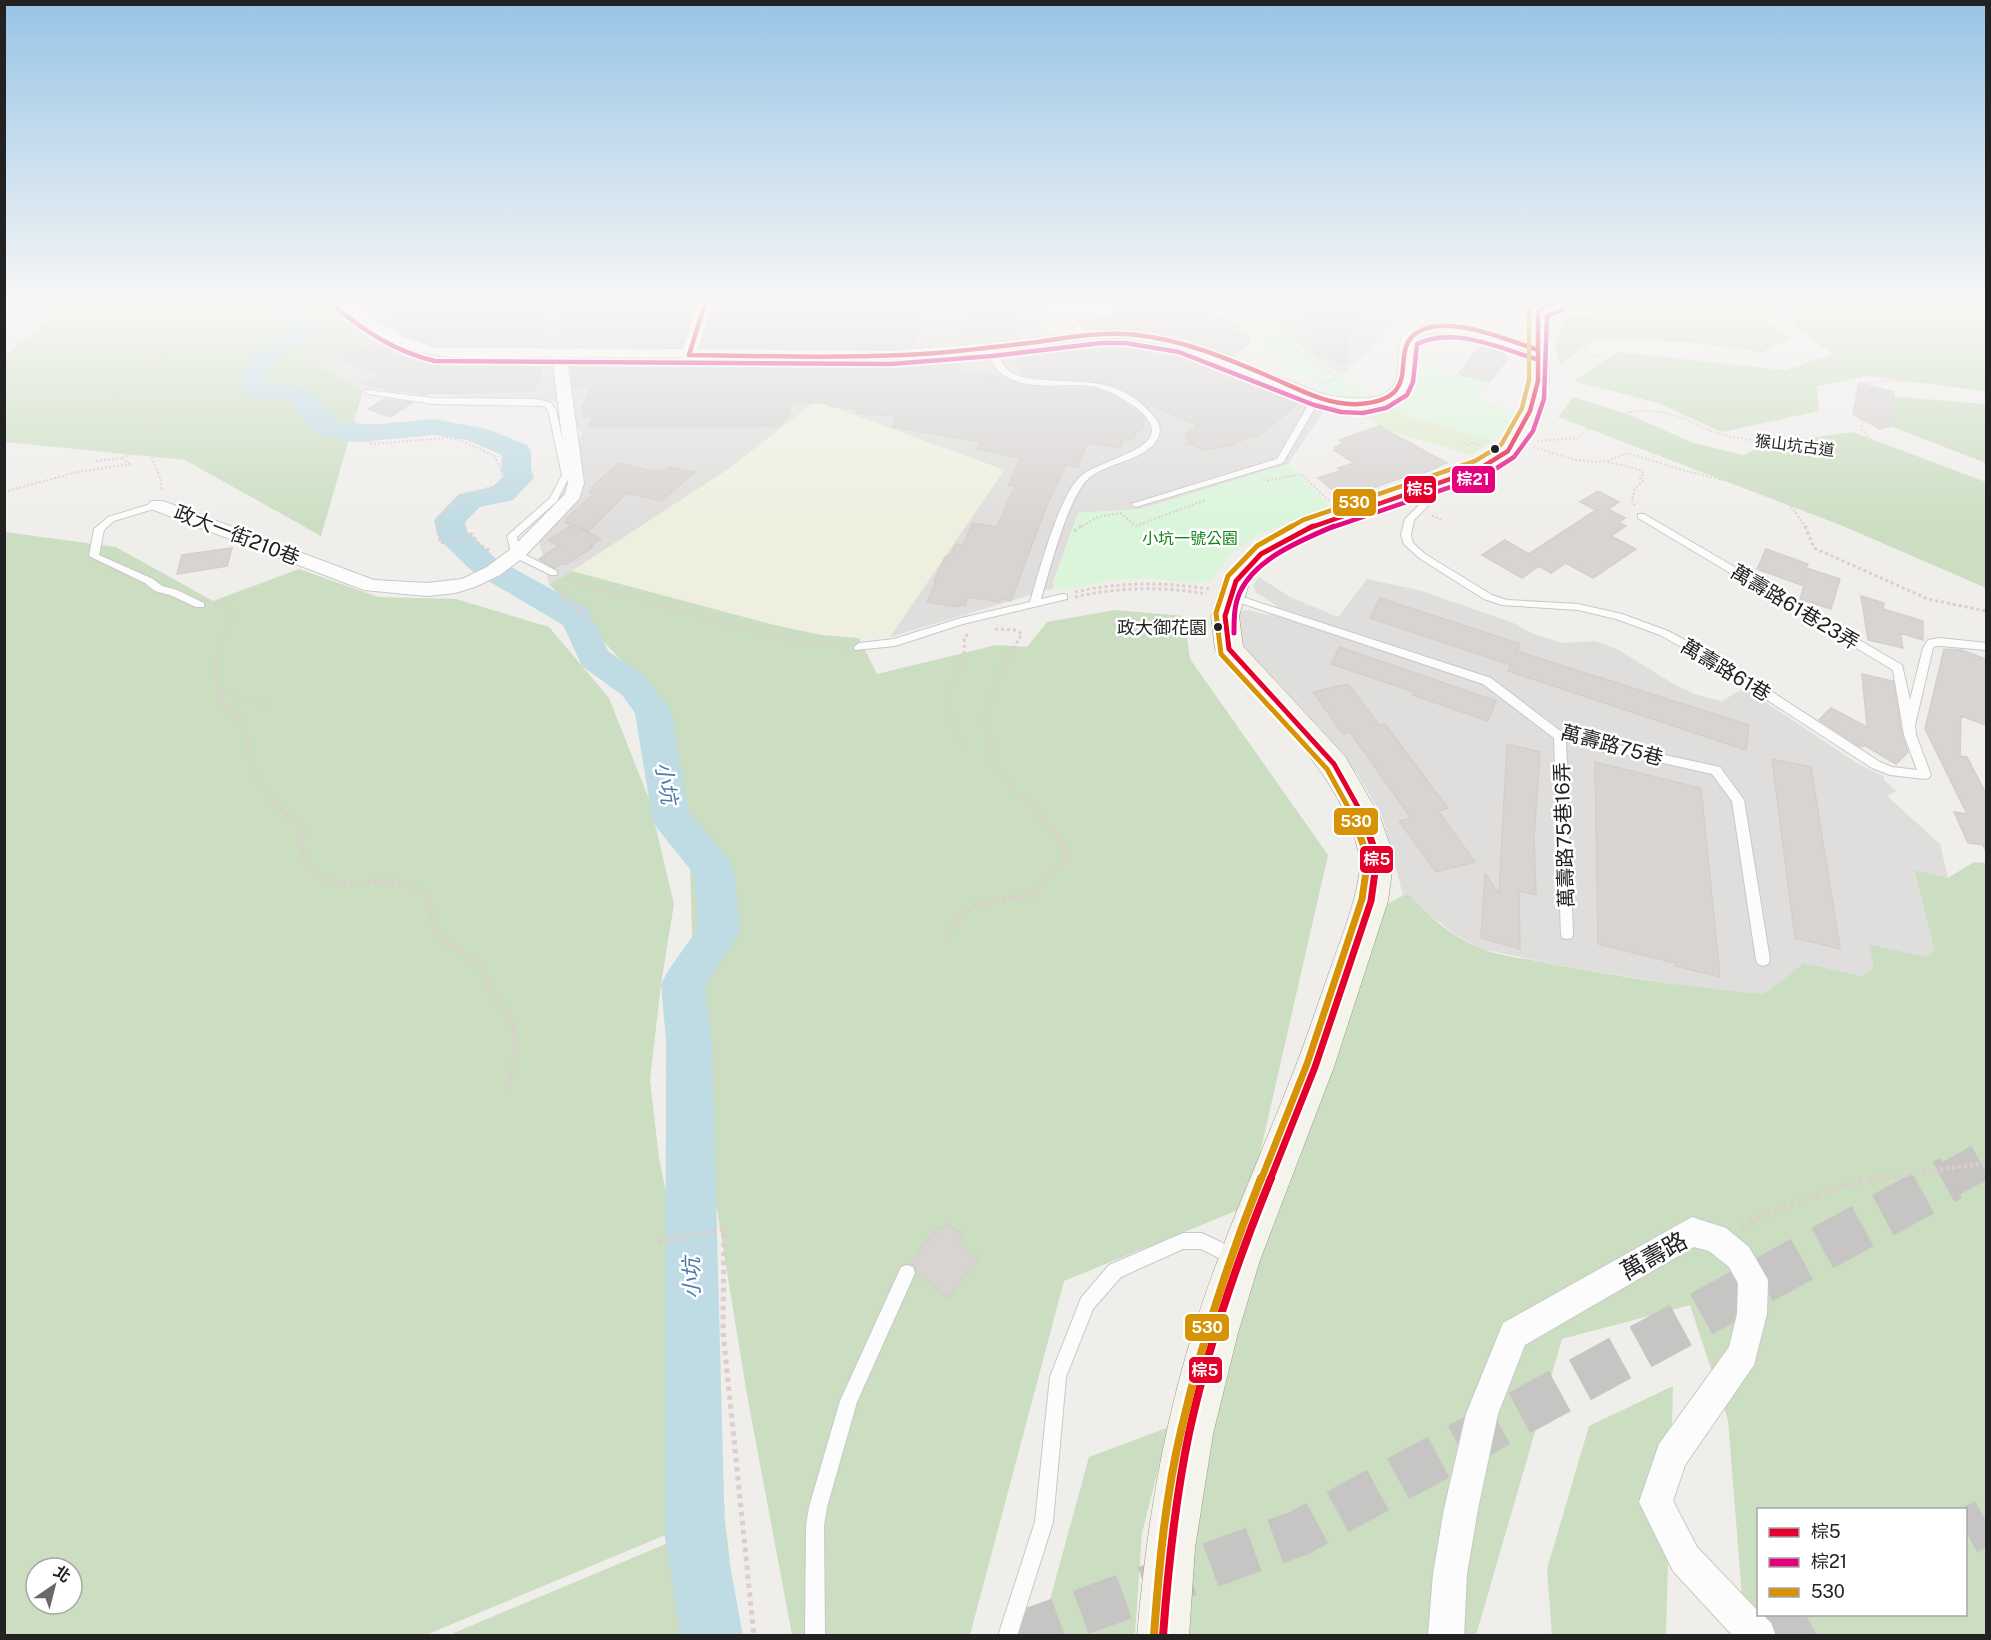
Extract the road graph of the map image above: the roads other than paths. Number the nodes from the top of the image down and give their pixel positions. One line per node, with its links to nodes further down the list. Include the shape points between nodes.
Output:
1 (562, 377): 12 (street, via 576,483 573,495)
2 (1018, 377): 16 (lane, via 1107,388 1144,410 1156,428 1150,444 1084,478 1071,496)
3 (1264, 377): 7 (street)
4 (1404, 377): 7 (street, via 1400,389 1391,397 1374,403 1352,404)
5 (1537, 377): 8 (street, via 1536,394 1508,451 1496,460)
6 (369, 392): 12 (lane, via 432,401 547,404 552,410 566,475 554,499 512,536)
7 (1317, 397): 9 (lane, via 1280,461)
8 (1439, 482): 14 (street, via 1306,529 1281,542); 20 (lane, 萬壽路61巷, via 1433,496 1410,519 1406,535 1422,556 1488,597 1506,603 1578,607 1640,623 1719,663 1876,765 1890,771 1925,775)
9 (1136, 504)
10 (158, 505): 12 (street, 政大一街210巷, via 371,586 437,589 484,577); 17 (lane, 政大一街210巷, via 111,519 99,529 94,556)
11 (1641, 516): 20 (lane, 萬壽路61巷23弄, via 1898,668)
12 (512, 557): 13 (lane)
13 (554, 573)
14 (1218, 593): 21 (lane, 萬壽路75巷, via 1487,681); 24 (street, via 1229,649 1334,764 1364,817 1377,857 1371,901 1315,1067)
15 (1063, 597): 16 (lane)
16 (1034, 604): 19 (lane, via 895,642)
17 (200, 605)
18 (1986, 646): 20 (lane, 萬壽路61巷, via 1932,642)
19 (859, 647)
20 (1909, 725)
21 (1560, 736): 22 (lane, 萬壽路75巷16弄); 23 (lane, 萬壽路75巷, via 1716,770 1738,800)
22 (1567, 934)
23 (1763, 960)
24 (1238, 1260): 27 (lane, via 1202,1241 1184,1241 1115,1271 1087,1304 1058,1377 1044,1522); 28 (street, via 1189,1434 1170,1548)
25 (907, 1273): 26 (lane, via 849,1401 818,1507)
26 (815, 1635)
27 (1007, 1635)
28 (1163, 1635)
29 (1446, 1635): 30 (street, 萬壽路, via 1450,1574 1482,1414 1514,1334 1692,1232 1716,1238 1739,1257 1753,1281 1752,1314 1743,1353 1671,1456 1656,1502 1685,1559)
30 (1758, 1635)

